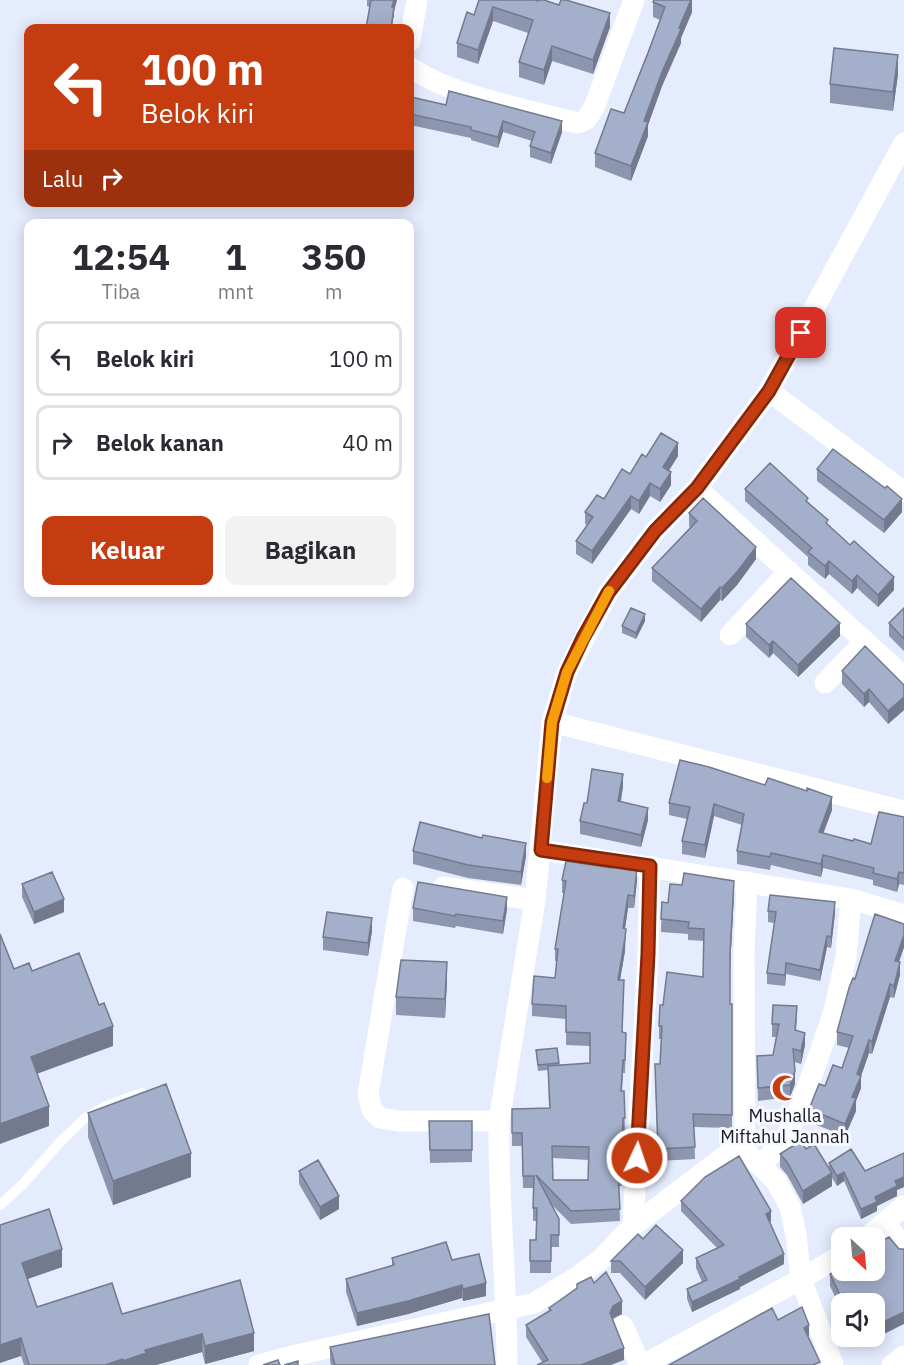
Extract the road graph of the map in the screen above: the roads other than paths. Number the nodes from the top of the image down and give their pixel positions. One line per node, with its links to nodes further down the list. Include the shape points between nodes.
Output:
1 (417, 0): 3 (street)
2 (634, 0): 4 (street, via 595,105 584,121 577,123 462,92)
3 (413, 24)
4 (414, 70)
5 (904, 143): 6 (street)
6 (769, 391): 7 (street); 8 (street)
7 (697, 488): 9 (street); 14 (street, via 655,531 608,593 567,672)
8 (904, 492)
9 (789, 571): 10 (street); 11 (street)
10 (730, 635)
11 (866, 641): 12 (street); 13 (street)
12 (904, 677)
13 (825, 683)
14 (552, 722): 15 (street); 16 (street)
15 (904, 811)
16 (541, 850): 17 (street); 22 (street)
17 (650, 866): 18 (street); 30 (street)
18 (747, 882): 21 (street); 26 (street, via 744,952)
19 (424, 884): 22 (street)
20 (403, 888): 25 (street, via 368,1094 372,1110 380,1118 399,1121)
21 (851, 898): 23 (street); 26 (street, via 846,957 834,1011 796,1117 782,1144)
22 (535, 900): 25 (street)
23 (904, 915)
24 (142, 1093): 27 (lane, via 84,1119)
25 (499, 1121): 35 (street)
26 (753, 1158): 30 (street, via 737,1150 726,1155); 34 (street, via 776,1181 790,1207)
27 (0, 1205)
28 (904, 1206): 29 (street)
29 (886, 1222): 31 (street); 32 (street)
30 (633, 1226): 35 (street, via 578,1277 534,1303)
31 (880, 1227)
32 (904, 1249)
33 (831, 1261): 34 (street)
34 (801, 1279): 40 (street); 41 (street)
35 (507, 1308): 38 (street); 39 (street)
36 (623, 1326): 40 (street)
37 (904, 1356): 42 (street)
38 (260, 1365)
39 (507, 1365)
40 (641, 1365)
41 (833, 1365)
42 (892, 1365)

